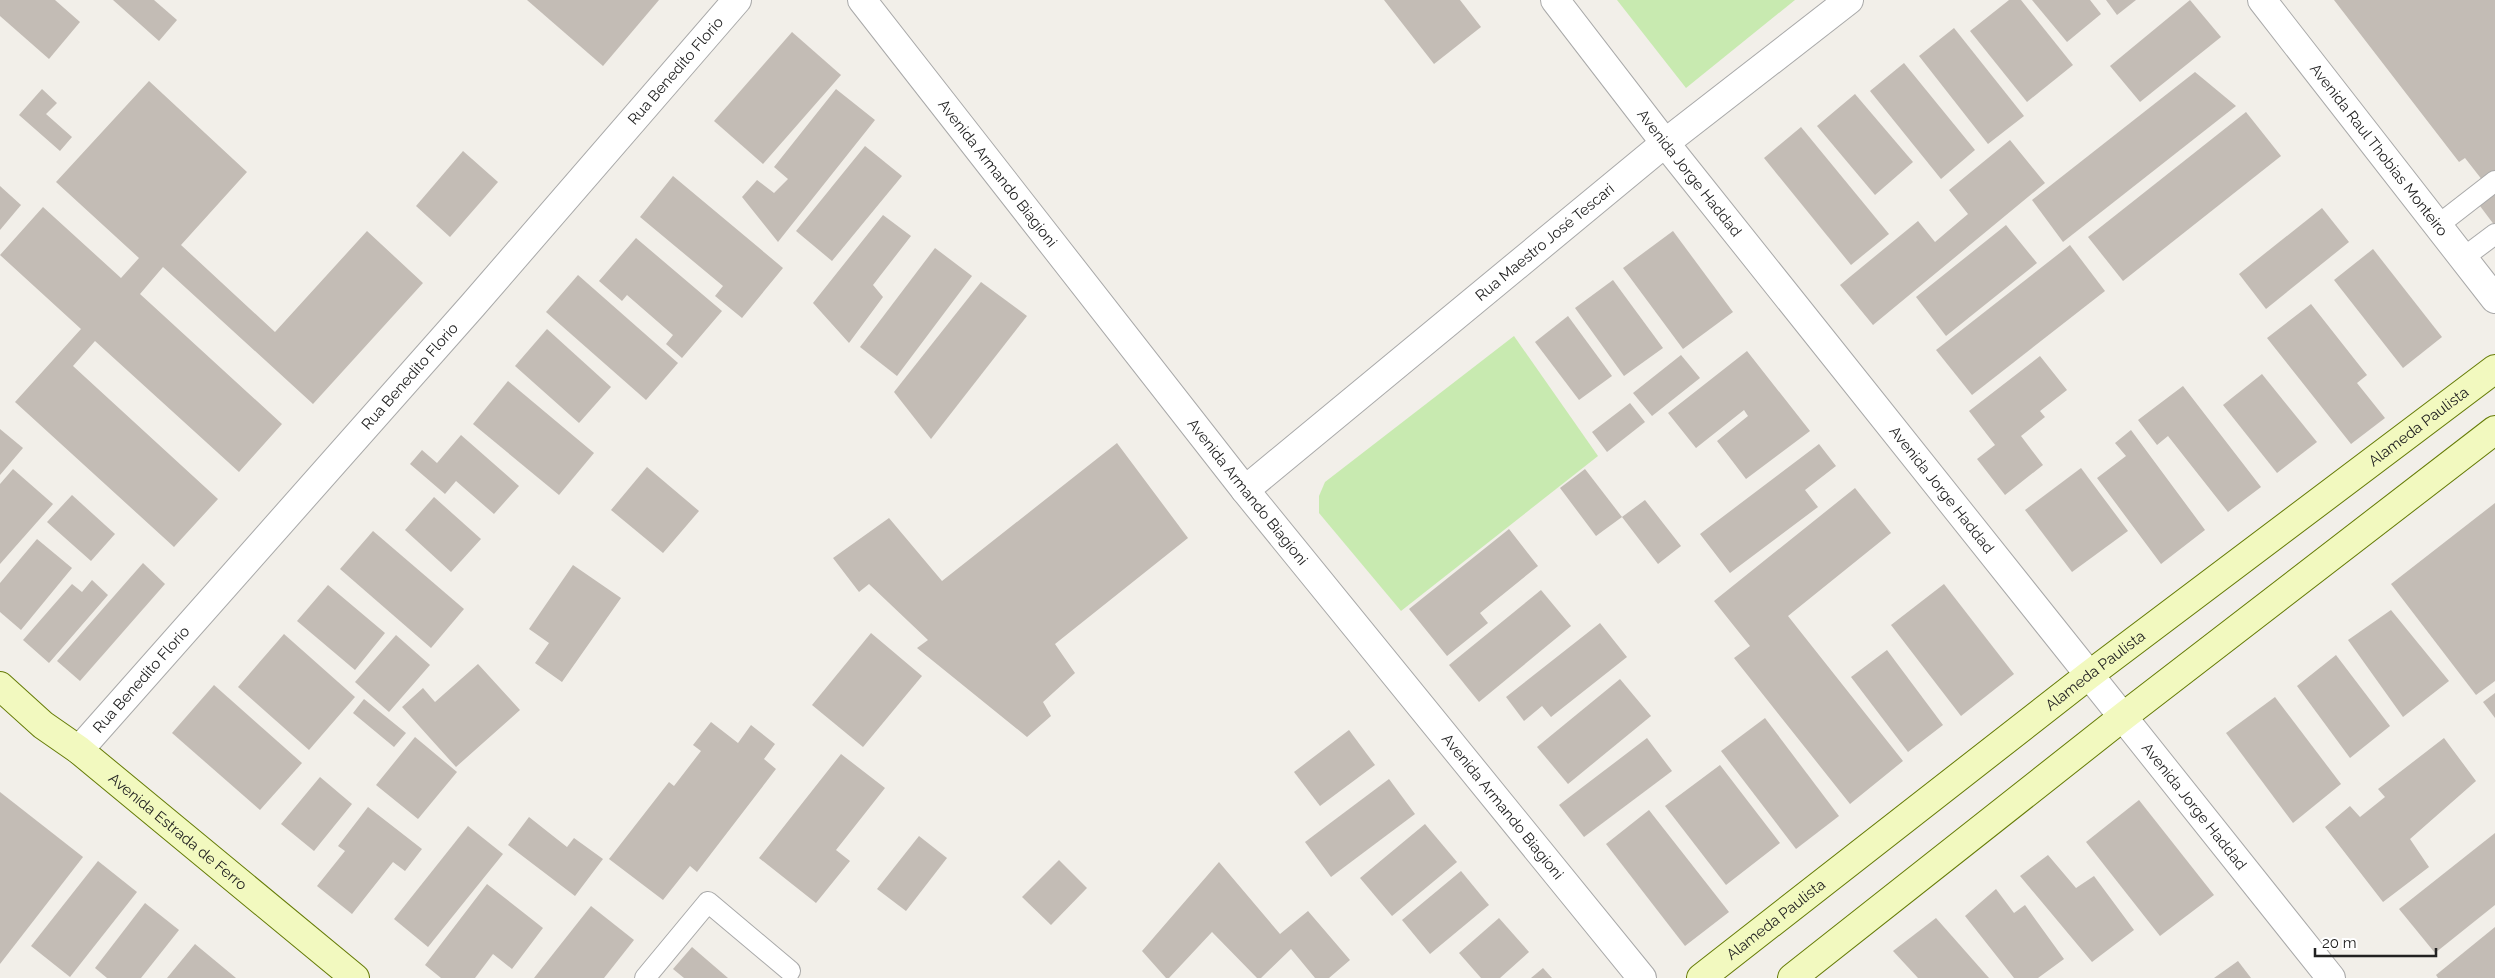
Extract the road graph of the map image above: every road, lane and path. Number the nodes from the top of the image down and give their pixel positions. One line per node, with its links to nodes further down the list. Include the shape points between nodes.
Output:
1 (737, 0): 18 (street, Rua Benedito Florio, via 479,298)
2 (862, 0): 14 (street, Avenida Armando Biagioni)
3 (1555, 0): 6 (street, Avenida Jorge Haddad)
4 (1849, 0): 6 (street, Rua Maestro José Tescari)
5 (2262, 0): 8 (street, Avenida Raul Thobias Monteiro)
6 (1665, 143): 14 (street, Rua Maestro José Tescari); 15 (street, Avenida Jorge Haddad)
7 (2495, 181): 8 (lane)
8 (2437, 226): 10 (street, Avenida Raul Thobias Monteiro)
9 (2495, 234): 10 (lane)
10 (2463, 258): 11 (street, Avenida Raul Thobias Monteiro)
11 (2493, 292)
12 (2495, 370): 15 (main road, Alameda Paulista)
13 (2495, 430): 17 (main road)
14 (1245, 490): 22 (street, Avenida Armando Biagioni)
15 (2089, 676): 17 (street, Avenida Jorge Haddad); 23 (main road, Alameda Paulista)
16 (0, 686): 18 (main road, Avenida Estrada de Ferro, via 43,725)
17 (2124, 716): 24 (main road); 25 (street, Avenida Jorge Haddad)
18 (79, 750): 20 (main road, Avenida Estrada de Ferro)
19 (790, 971): 21 (lane, via 708,902)
20 (355, 978)
21 (645, 978)
22 (1642, 978)
23 (1702, 978)
24 (1792, 978)
25 (2331, 978)

